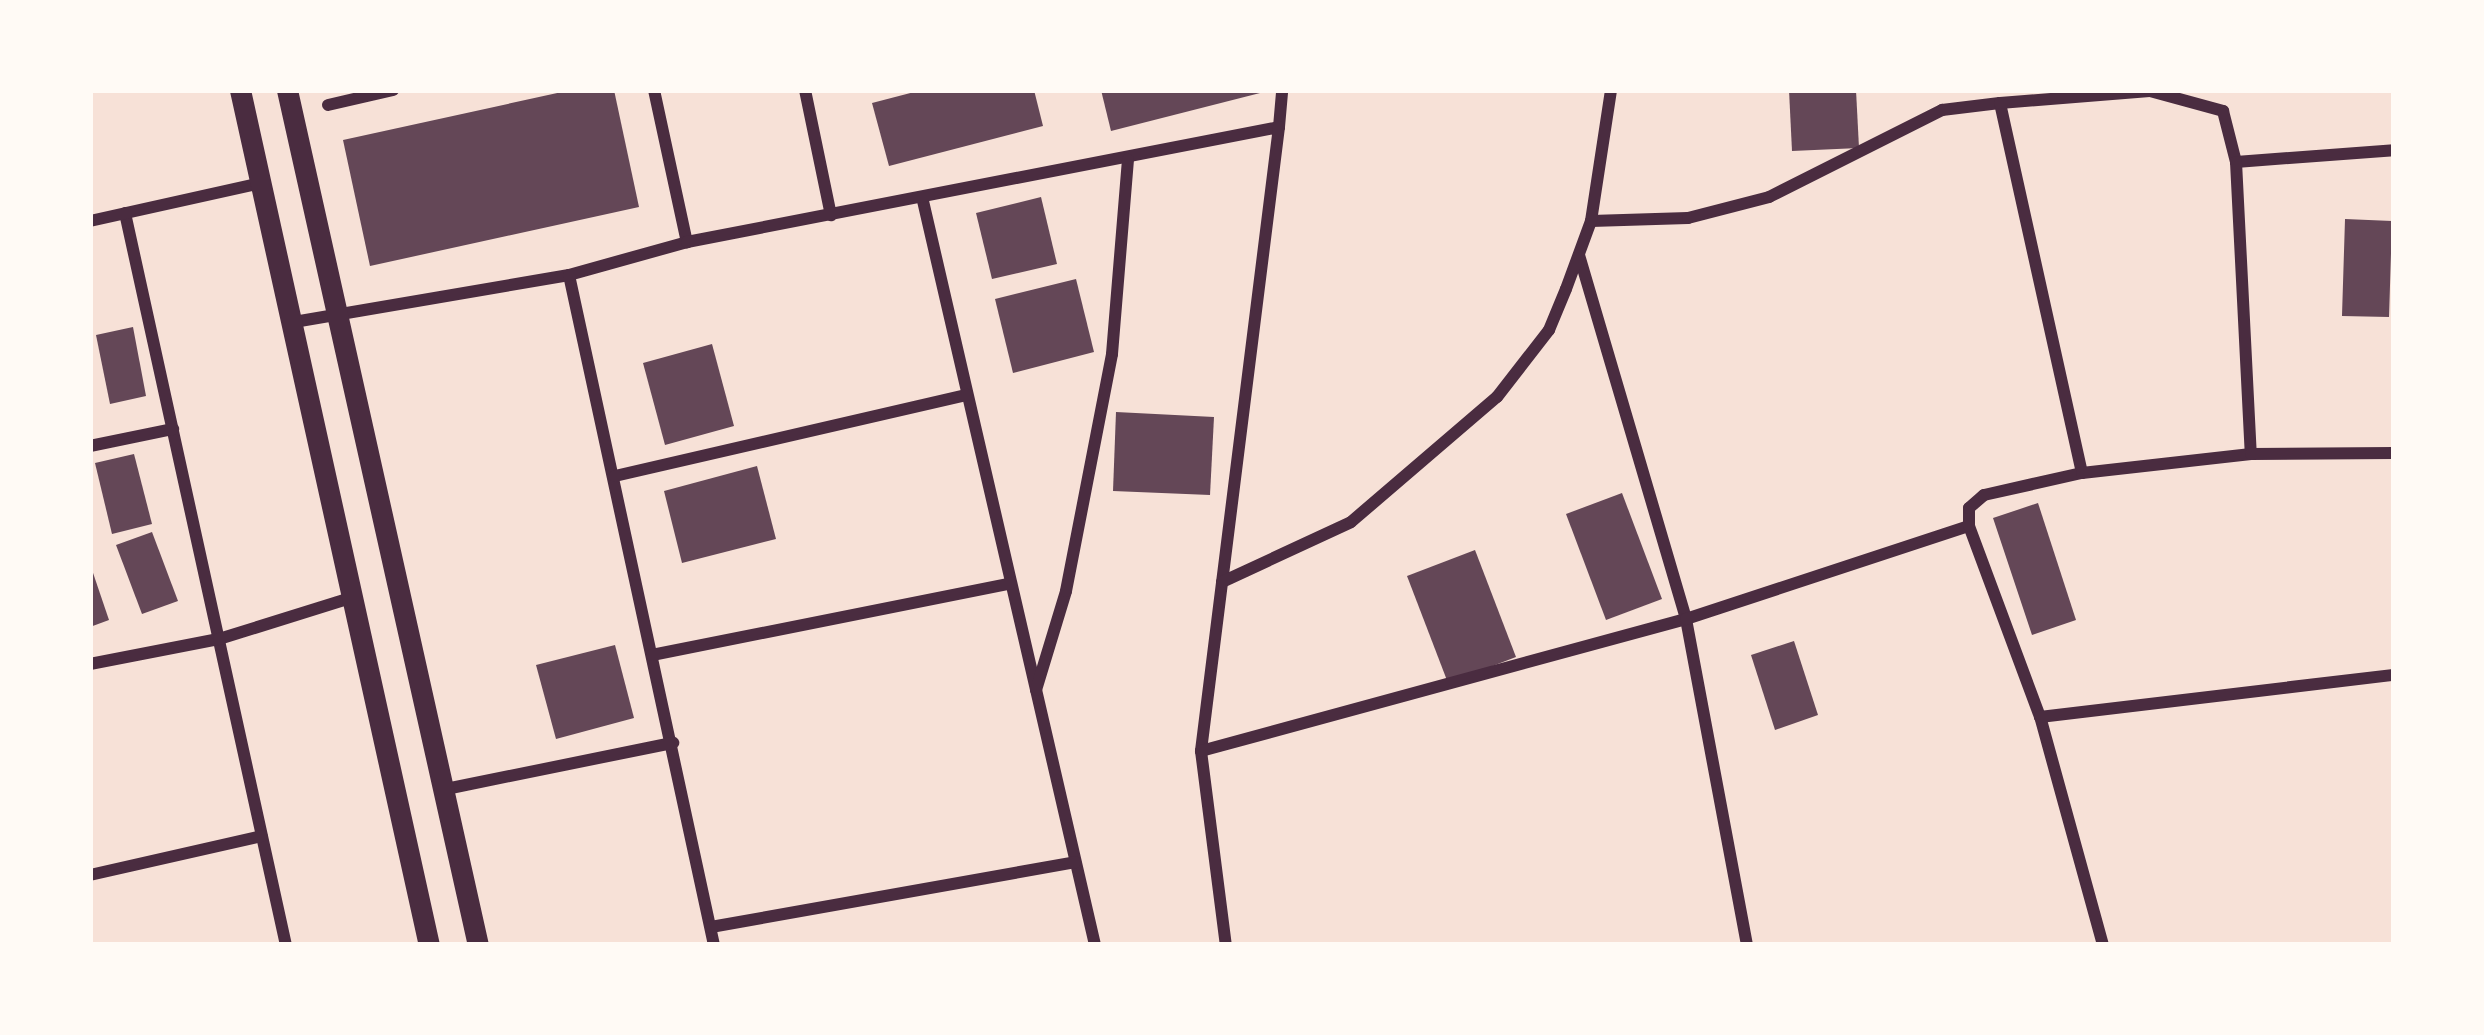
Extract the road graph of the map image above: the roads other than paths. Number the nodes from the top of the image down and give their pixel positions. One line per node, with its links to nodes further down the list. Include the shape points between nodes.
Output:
1 (240, 90): 15 (street)
2 (287, 90): 24 (street)
3 (393, 90): 10 (street)
4 (654, 90): 21 (street)
5 (805, 90): 18 (street)
6 (1282, 90): 11 (street)
7 (1611, 90): 20 (street)
8 (2150, 90): 9 (street); 14 (street, via 2223,111)
9 (2000, 103): 20 (street, via 1942,110 1769,197 1688,218); 31 (street)
10 (328, 105)
11 (1279, 127): 13 (street); 34 (street)
12 (2394, 149): 14 (street)
13 (1128, 160): 16 (street); 42 (street, via 1112,354 1066,591)
14 (2236, 162): 30 (street)
15 (262, 183): 17 (street); 25 (street)
16 (923, 202): 18 (street); 26 (street)
17 (125, 213): 19 (street); 27 (street)
18 (831, 215): 21 (street)
19 (90, 221)
20 (1591, 221): 22 (street)
21 (688, 242): 23 (street)
22 (1579, 255): 34 (street, via 1549,330 1497,397 1404,483 1351,522); 37 (street)
23 (569, 274): 24 (street); 32 (street)
24 (335, 315): 25 (street); 46 (street)
25 (294, 322): 36 (street)
26 (967, 395): 32 (street); 35 (street)
27 (173, 429): 28 (street); 38 (street)
28 (90, 446)
29 (2394, 453): 30 (street)
30 (2252, 454): 31 (street)
31 (2082, 473): 33 (street, via 1984,495 1969,508)
32 (615, 476): 39 (street)
33 (1969, 526): 37 (street); 43 (street)
34 (1222, 581): 45 (street)
35 (1011, 583): 39 (street); 42 (street)
36 (354, 597): 38 (street); 52 (street)
37 (1686, 619): 45 (street); 57 (street)
38 (219, 639): 40 (street); 47 (street)
39 (652, 655): 44 (street)
40 (90, 664)
41 (2394, 675): 43 (street)
42 (1036, 691): 48 (street)
43 (2040, 716): 58 (street)
44 (673, 743): 46 (street); 50 (street)
45 (1201, 751): 56 (street)
46 (446, 789): 53 (street)
47 (262, 836): 49 (street); 51 (street)
48 (1076, 862): 50 (street); 55 (street)
49 (90, 875)
50 (711, 927): 54 (street)
51 (286, 945)
52 (429, 945)
53 (478, 945)
54 (714, 945)
55 (1095, 945)
56 (1226, 945)
57 (1747, 945)
58 (2103, 945)

